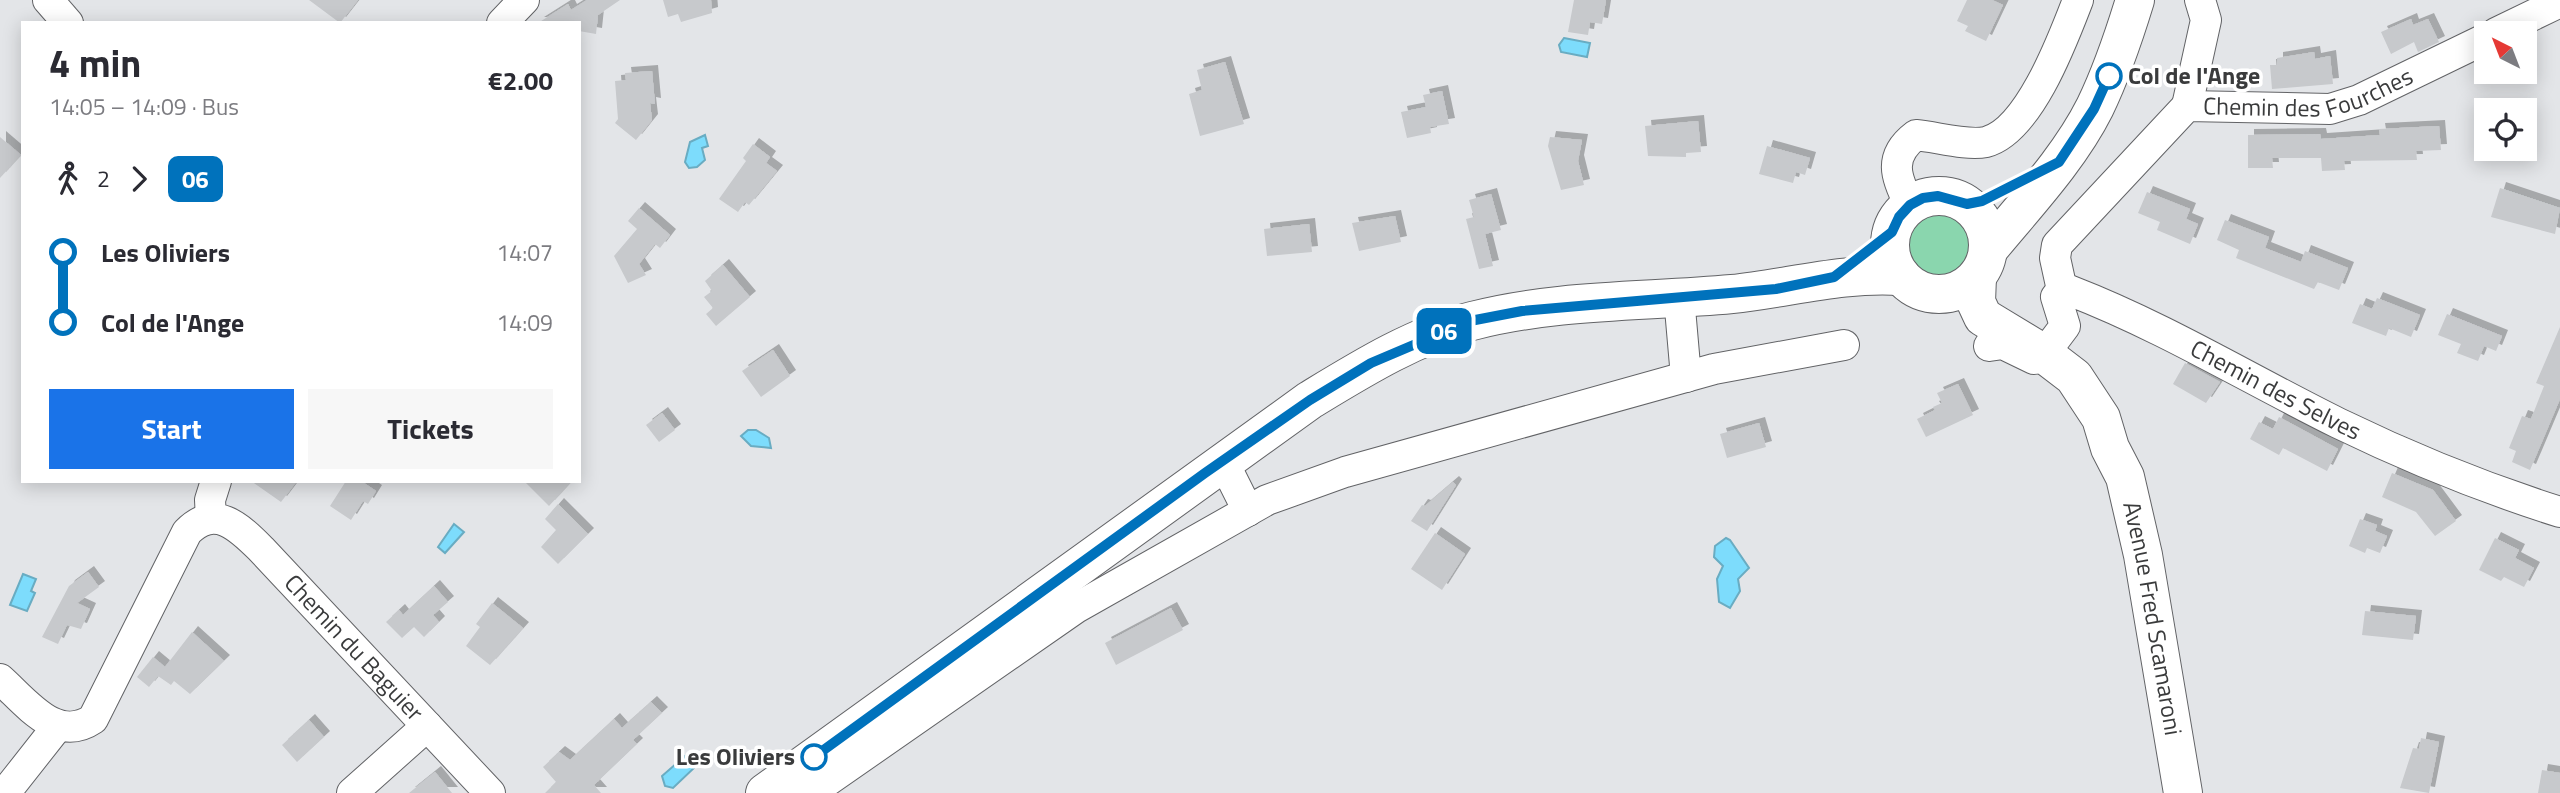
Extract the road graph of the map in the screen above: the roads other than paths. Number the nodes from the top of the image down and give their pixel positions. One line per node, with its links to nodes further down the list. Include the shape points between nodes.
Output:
1 (48, 0): 7 (street)
2 (524, 0): 8 (street)
3 (2078, 0): 14 (street, via 2054,63 2003,136 1983,143 1916,135 1905,144 1896,156)
4 (2135, 0): 12 (main road, via 2094,109)
5 (2200, 0): 11 (street, via 2206,20)
6 (2560, 2): 9 (street)
7 (66, 21)
8 (504, 21)
9 (2521, 21)
10 (2474, 44): 11 (street, Chemin des Fourches, via 2359,100 2330,109)
11 (2187, 106): 18 (street, Chemin des Fourches, via 2057,245)
12 (2059, 162): 13 (main road, via 2006,191); 15 (main road)
13 (1967, 204): 14 (main road, via 1938,196); 15 (main road, via 1984,224)
14 (1901, 218): 16 (main road); 17 (main road, via 1891,255)
15 (1983, 264): 17 (main road, via 1953,293); 22 (main road, Avenue Fred Scamaroni, via 1976,302 1983,317)
16 (1834, 277): 17 (main road); 19 (main road, via 1776,289)
17 (1913, 284): 21 (main road, Avenue Fred Scamaroni)
18 (2062, 290): 22 (street, via 2056,297 2066,326); 28 (street, Chemin des Selves, via 2122,310 2337,422 2449,473)
19 (1679, 297): 23 (street); 25 (main road, via 1579,304 1470,321 1371,363)
20 (1844, 345): 23 (street)
21 (1989, 345): 22 (street, via 2003,344 2034,359); 24 (main road, Avenue Fred Scamaroni, via 2041,379)
22 (2044, 354): 24 (main road, Avenue Fred Scamaroni, via 2074,377 2101,418)
23 (1686, 377): 27 (street, via 1345,472)
24 (2110, 448): 38 (main road, Avenue Fred Scamaroni, via 2124,477 2143,555)
25 (1223, 461): 27 (street); 34 (main road)
26 (215, 483): 29 (street)
27 (1248, 511): 34 (street, via 1076,608)
28 (2560, 512)
29 (211, 517): 32 (street, Chemin du Baguier, via 224,519 244,532); 33 (street, via 187,533 93,719 82,727)
30 (0, 679): 31 (street)
31 (12, 704): 33 (street)
32 (427, 726): 36 (street); 37 (street, Chemin du Baguier)
33 (57, 727): 35 (street)
34 (788, 790)
35 (5, 793)
36 (352, 793)
37 (490, 793)
38 (2183, 793)

